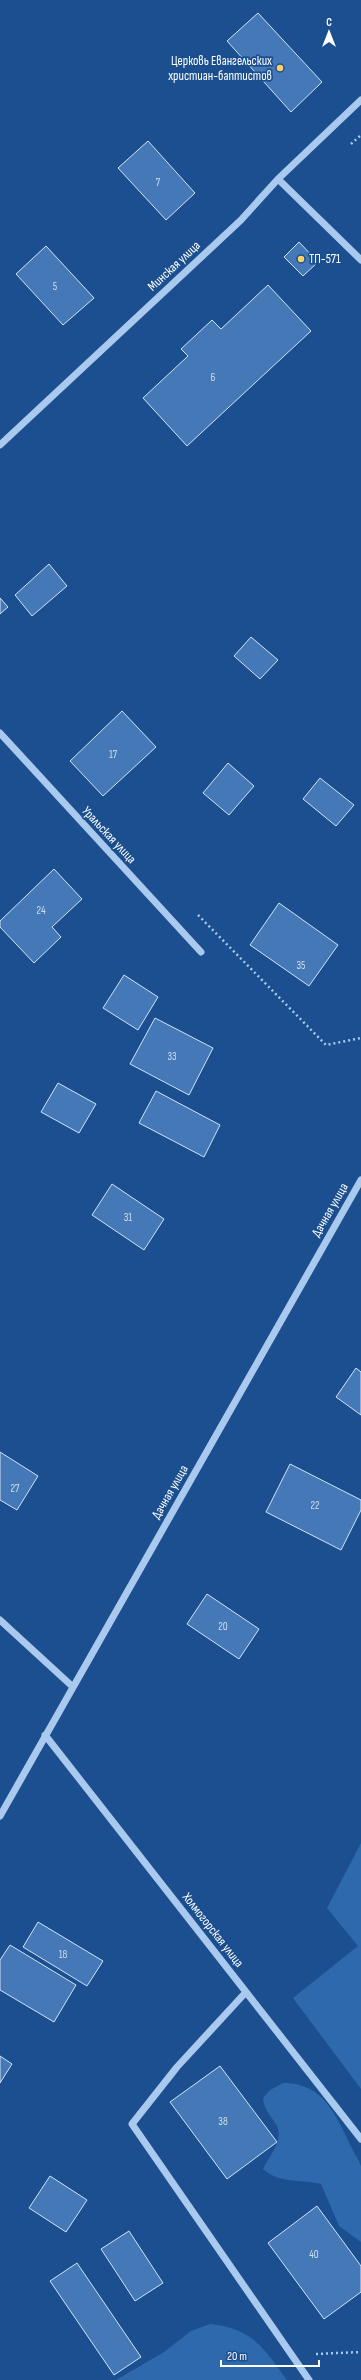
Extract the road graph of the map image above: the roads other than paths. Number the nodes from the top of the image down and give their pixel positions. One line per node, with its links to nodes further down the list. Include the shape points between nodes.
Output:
1 (361, 100): 2 (street, Минская улица)
2 (278, 179): 3 (street); 4 (street, Минская улица, via 241,220)
3 (361, 260)
4 (0, 445)
5 (0, 733): 6 (street, Уральская улица)
6 (201, 952)
7 (361, 1180): 9 (street, Дачная улица)
8 (0, 1620): 9 (street)
9 (73, 1687): 10 (street, Дачная улица)
10 (45, 1735): 11 (street, Дачная улица); 12 (street, Холмогорская улица)
11 (0, 1816)
12 (246, 1992): 13 (street, Холмогорская улица); 14 (street, via 177,2067 132,2124)
13 (361, 2138)
14 (309, 2380)

